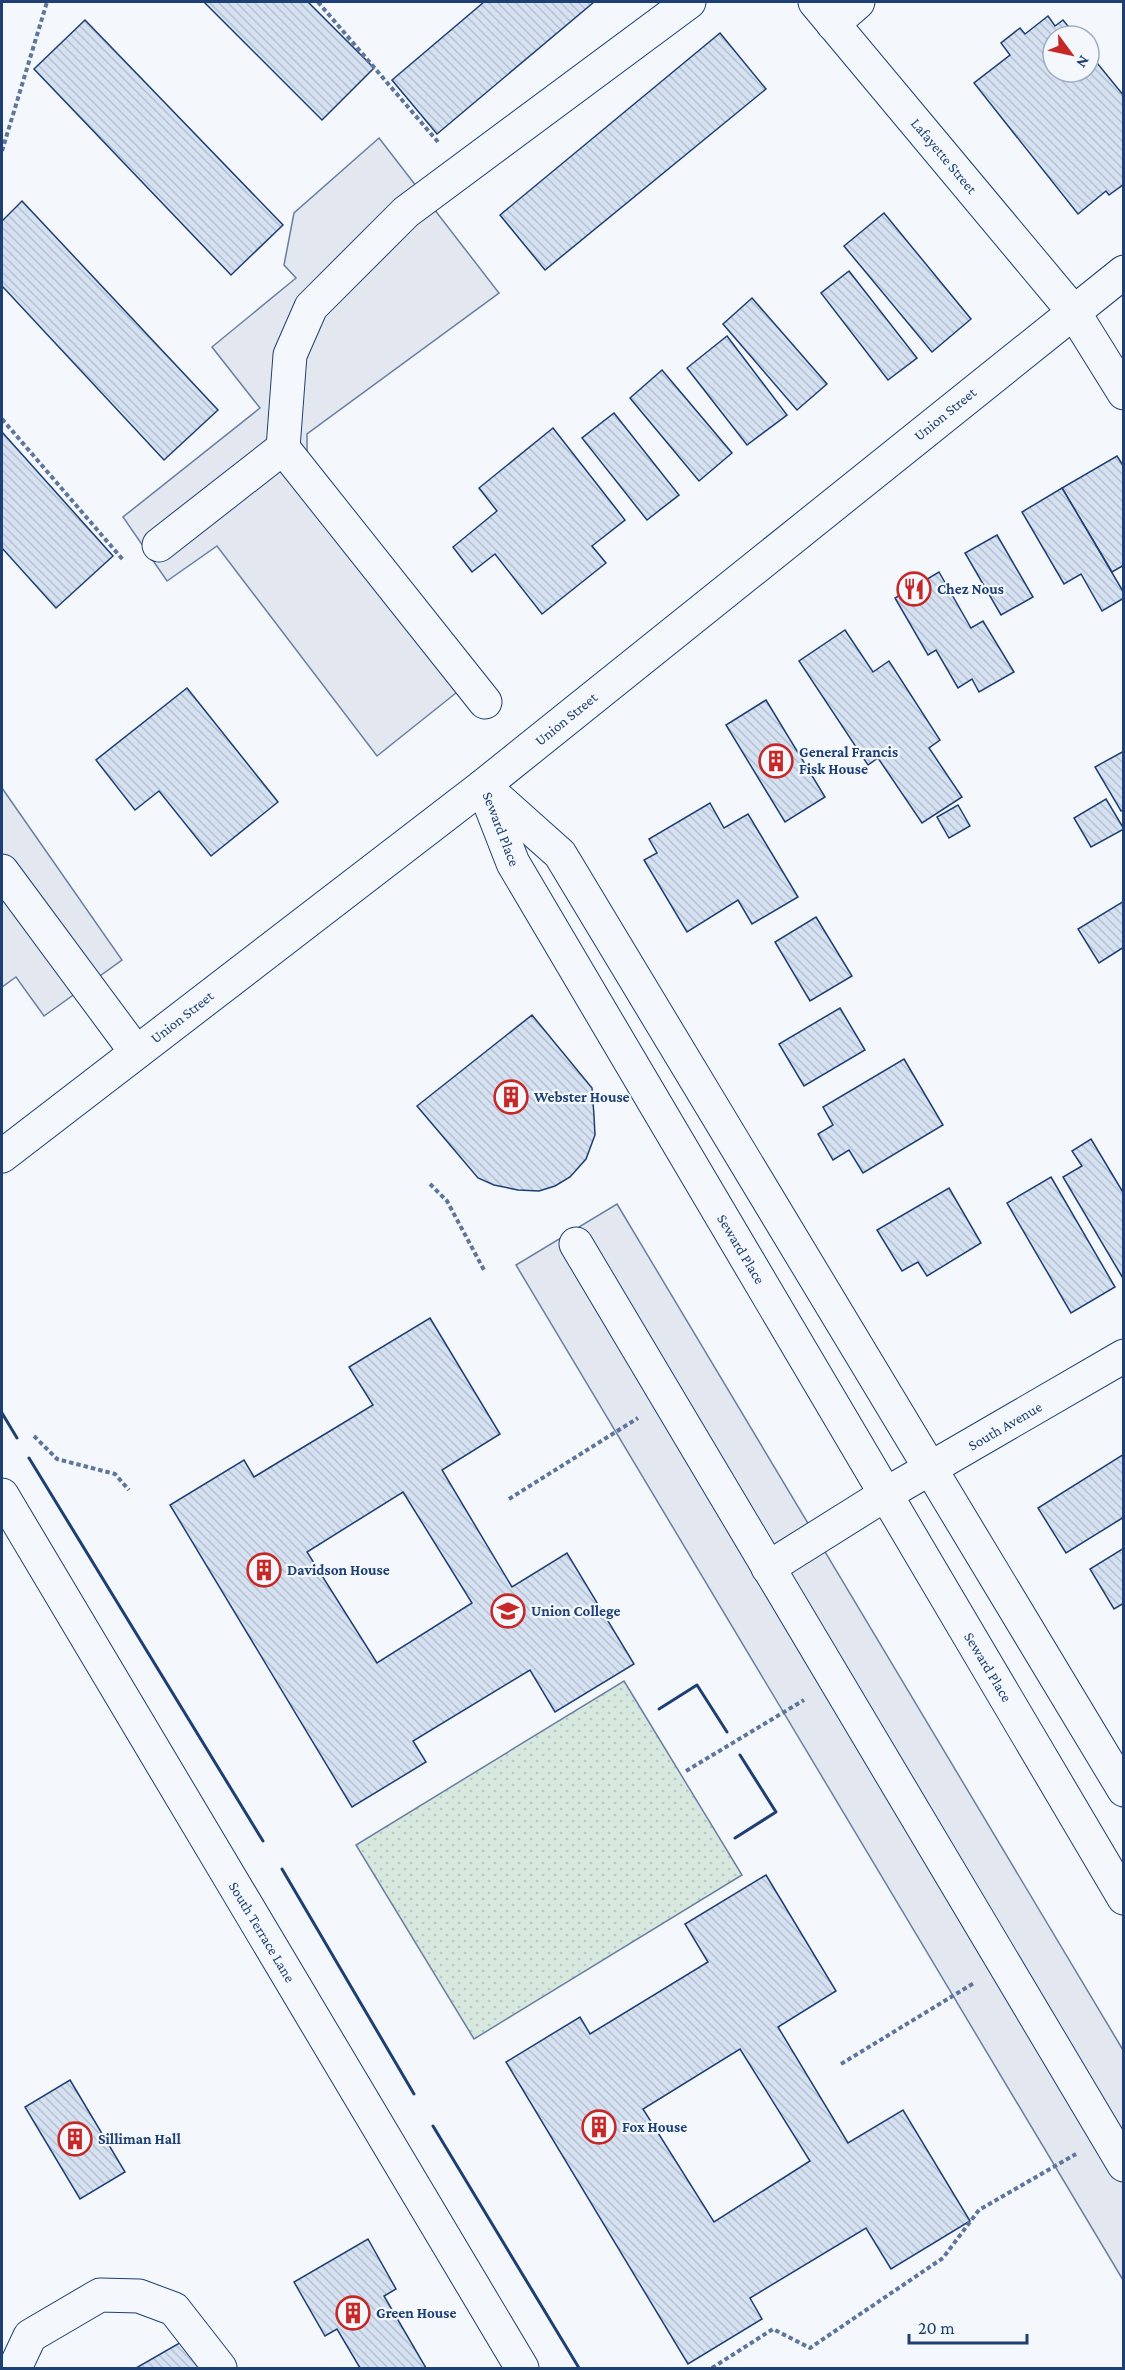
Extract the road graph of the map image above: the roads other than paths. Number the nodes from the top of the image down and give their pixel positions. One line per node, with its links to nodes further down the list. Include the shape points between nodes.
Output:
1 (689, 2): 7 (street, via 406,212 311,307 290,355)
2 (858, 2): 3 (street)
3 (824, 13): 5 (street, Lafayette Street)
4 (1124, 272): 5 (street, Union Street)
5 (1073, 311): 6 (street, Lafayette Street); 10 (street, Union Street)
6 (1124, 393)
7 (283, 448): 8 (street); 9 (street)
8 (159, 545)
9 (485, 702)
10 (483, 786): 12 (street, Union Street); 16 (street, Seward Place, via 560,854); 17 (street, Seward Place, via 513,863)
11 (2, 871): 12 (street)
12 (136, 1052): 13 (street, Union Street)
13 (2, 1156)
14 (576, 1244): 19 (street)
15 (1124, 1356): 16 (street, South Avenue)
16 (930, 1469): 17 (street, South Avenue); 20 (street, Seward Place)
17 (886, 1494): 19 (street, South Avenue); 21 (street, Seward Place)
18 (2, 1495): 25 (street, South Terrace Lane)
19 (768, 1568): 22 (street)
20 (1124, 1790)
21 (1124, 1898)
22 (1124, 2165)
23 (15, 2368): 24 (street, via 30,2336 100,2295 140,2296 174,2309)
24 (220, 2368)
25 (522, 2368)

